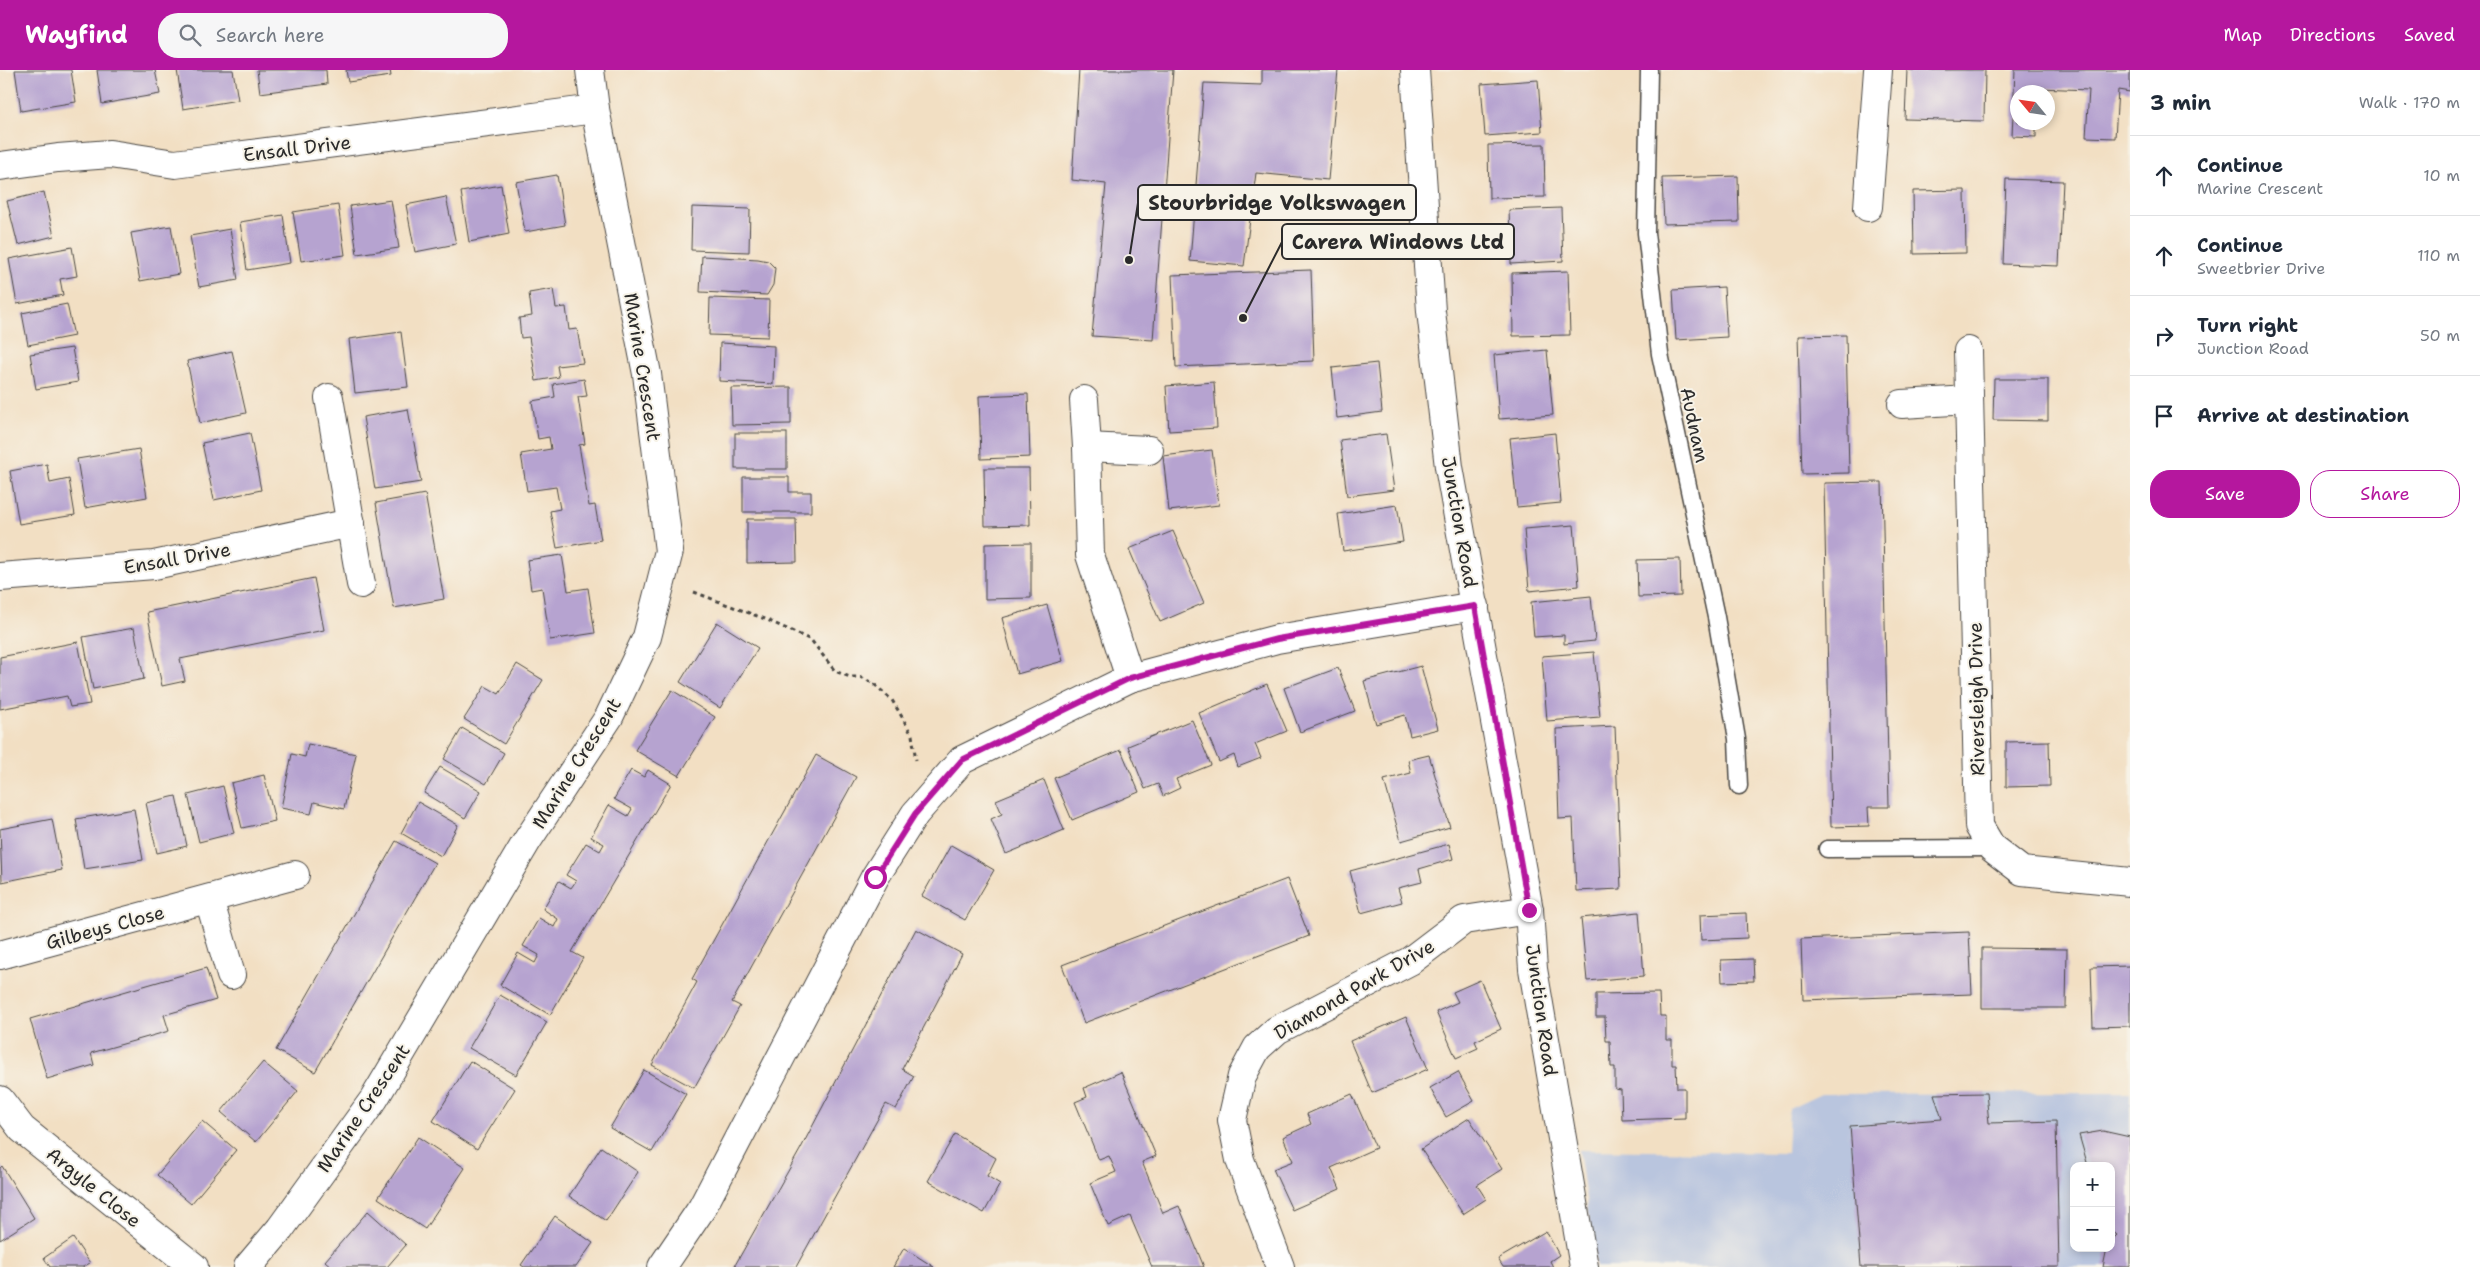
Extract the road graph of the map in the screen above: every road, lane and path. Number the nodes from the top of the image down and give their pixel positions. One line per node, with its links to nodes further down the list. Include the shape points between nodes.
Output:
1 (590, 70): 5 (street, Marine Crescent)
2 (1415, 70): 19 (street, Junction Road, via 1431,311 1450,468)
3 (1649, 70): 21 (lane, Audnam, via 1646,233 1660,354 1716,617 1737,739)
4 (1878, 70): 7 (street)
5 (594, 109): 6 (street, Ensall Drive, via 175,164 110,154); 17 (street, Marine Crescent, via 647,374 669,550)
6 (0, 166)
7 (1868, 208)
8 (1968, 350): 11 (street, Riversleigh Drive)
9 (329, 398): 15 (street)
10 (1084, 400): 13 (street)
11 (1969, 400): 12 (street); 23 (street, Riversleigh Drive, via 1979,826)
12 (1902, 404)
13 (1087, 448): 14 (street); 20 (street, via 1090,555)
14 (1149, 450)
15 (351, 523): 16 (street, Ensall Drive, via 154,565); 18 (street)
16 (0, 577)
17 (662, 578): 22 (path, via 811,640 835,671 861,677 874,684 892,700 912,735); 33 (street, Marine Crescent, via 647,637 609,717 527,841 374,1098 280,1229)
18 (361, 584)
19 (1475, 606): 20 (street, via 1277,639); 28 (street, Junction Road)
20 (1130, 678): 22 (street, via 962,760)
21 (1739, 786)
22 (921, 806): 34 (street, via 875,877 702,1208)
23 (1992, 848): 24 (lane); 26 (street, Riversleigh Drive, via 2022,870)
24 (1827, 850)
25 (295, 876): 27 (street, Gilbeys Close)
26 (2130, 882)
27 (209, 899): 29 (street, Gilbeys Close); 30 (street)
28 (1529, 910): 35 (street, Diamond Park Drive, via 1464,920 1410,961 1277,1030 1257,1048 1242,1076 1232,1120 1240,1160); 36 (street, Junction Road, via 1533,969)
29 (0, 955)
30 (231, 975)
31 (0, 1100): 32 (street, Argyle Close, via 22,1129)
32 (194, 1267)
33 (248, 1267)
34 (662, 1267)
35 (1280, 1267)
36 (1584, 1267)

